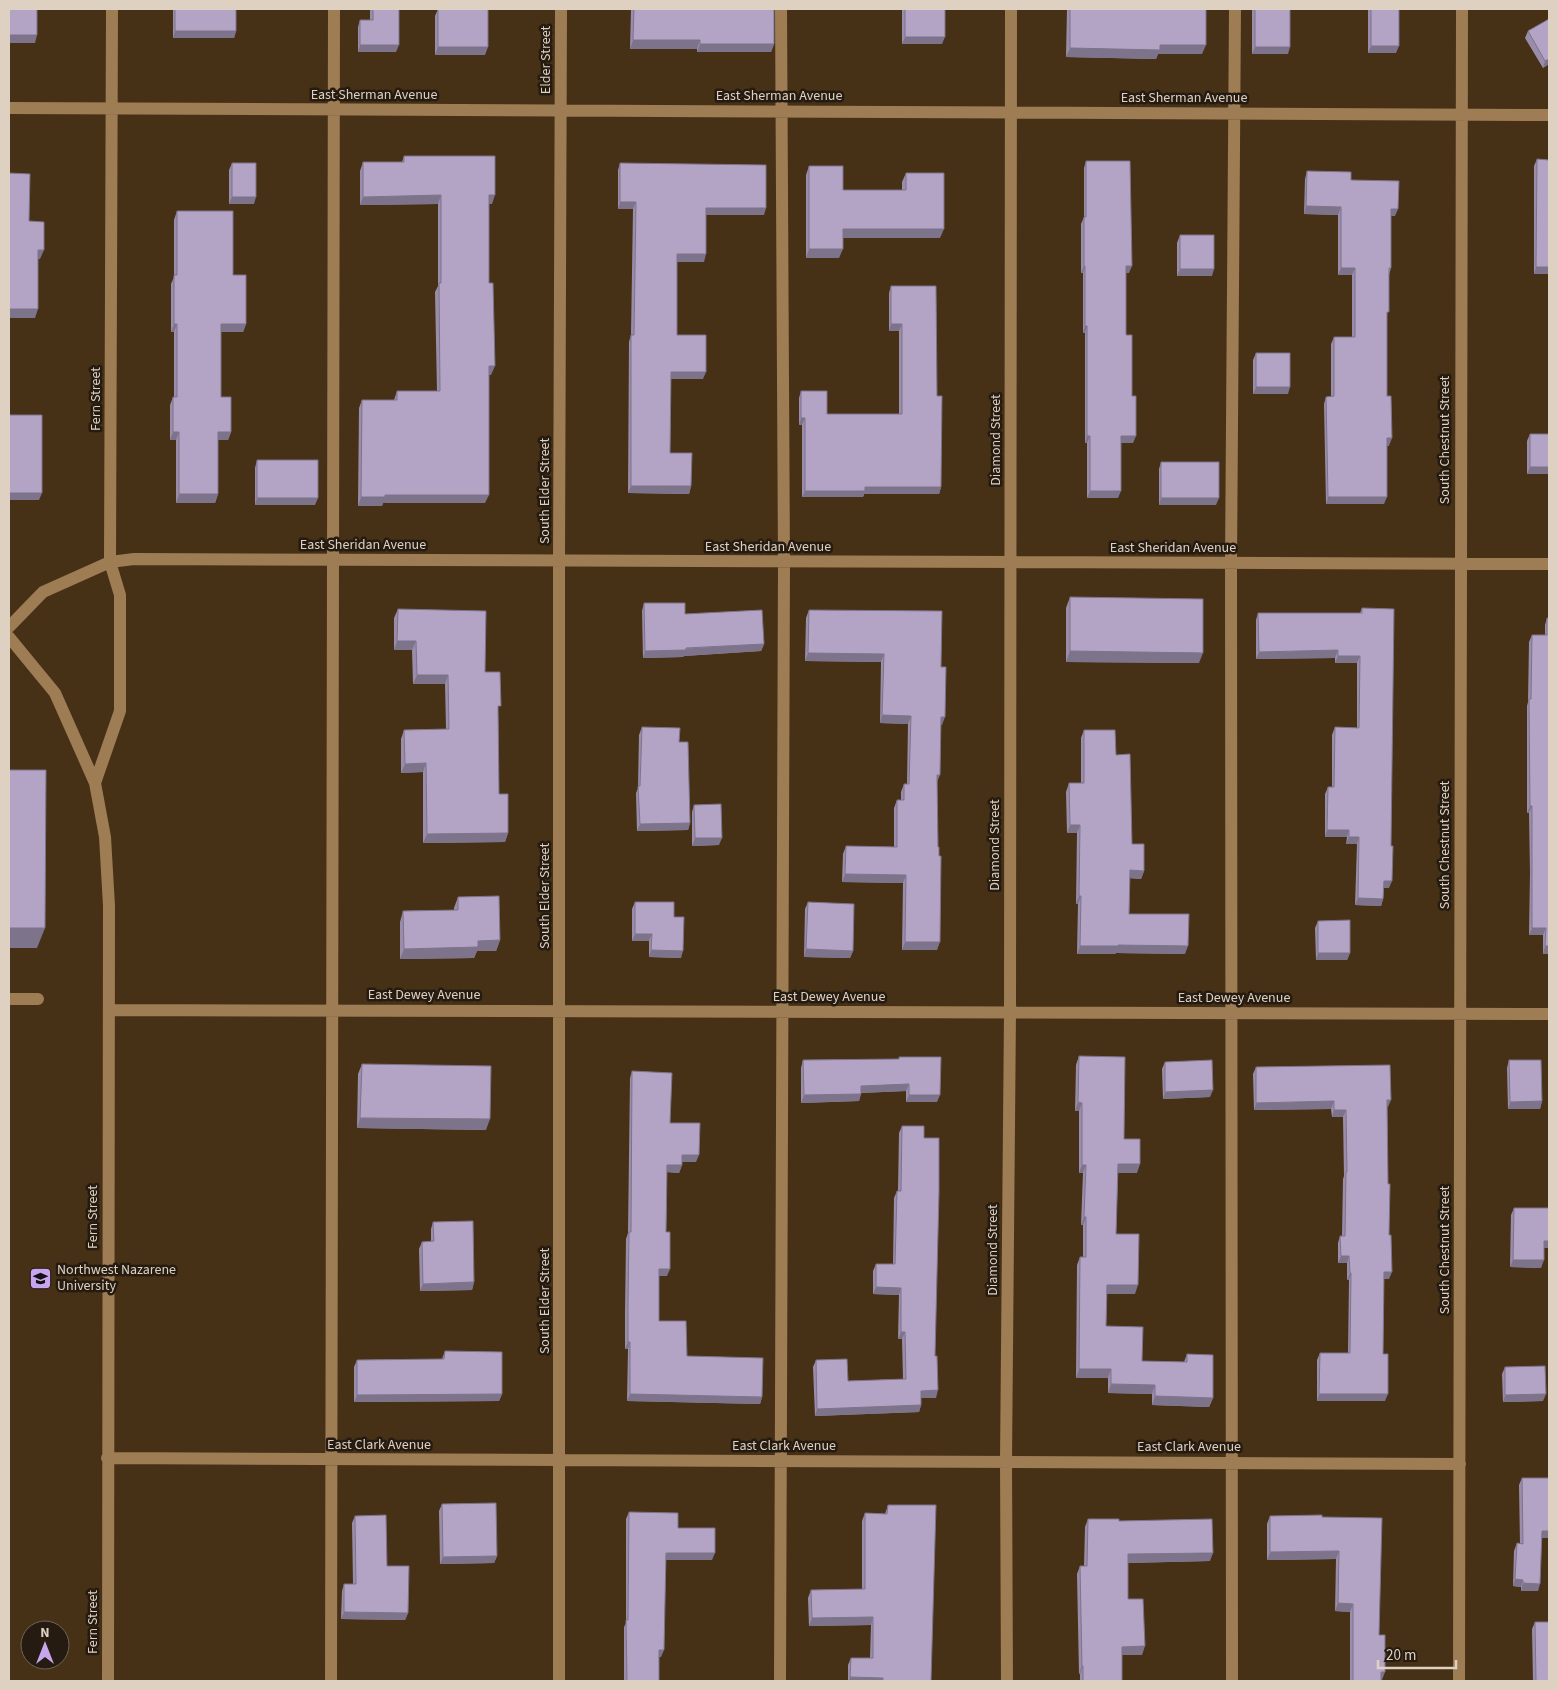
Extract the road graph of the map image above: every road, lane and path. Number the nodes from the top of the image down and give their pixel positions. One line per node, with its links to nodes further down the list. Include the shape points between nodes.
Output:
1 (112, 9): 9 (street, Fern Street)
2 (334, 9): 10 (street)
3 (561, 9): 11 (street, Elder Street)
4 (781, 9): 12 (street)
5 (1011, 9): 13 (street, Diamond Street)
6 (1235, 9): 14 (street)
7 (1462, 9): 15 (street, South Chestnut Street)
8 (9, 108): 9 (street, East Sherman Avenue)
9 (112, 109): 10 (street, East Sherman Avenue); 19 (street, Fern Street)
10 (334, 110): 11 (street, East Sherman Avenue); 17 (street)
11 (561, 110): 12 (street, East Sherman Avenue); 18 (street, South Elder Street)
12 (781, 111): 13 (street, East Sherman Avenue); 20 (street)
13 (1011, 112): 14 (street, East Sherman Avenue); 21 (street, Diamond Street)
14 (1235, 113): 15 (street, East Sherman Avenue); 22 (street)
15 (1462, 115): 16 (street, East Sherman Avenue); 23 (street, South Chestnut Street)
16 (1549, 115)
17 (333, 560): 18 (street, East Sheridan Avenue); 19 (street, East Sheridan Avenue, via 134,559); 31 (street)
18 (560, 561): 20 (street, East Sheridan Avenue); 32 (street, South Elder Street)
19 (110, 562): 25 (street, East Sheridan Avenue, via 43,592); 27 (street, Fern Street, via 120,596 120,711)
20 (784, 562): 21 (street, East Sheridan Avenue); 33 (street)
21 (1010, 562): 22 (street, East Sheridan Avenue); 34 (street, Diamond Street)
22 (1231, 563): 23 (street, East Sheridan Avenue); 35 (street)
23 (1460, 564): 24 (street, East Sheridan Avenue); 36 (street, South Chestnut Street)
24 (1549, 564)
25 (9, 627)
26 (9, 637): 27 (street, Fern Street, via 55,694)
27 (95, 783): 30 (street, Fern Street, via 105,837)
28 (9, 999): 29 (street)
29 (38, 999)
30 (109, 1010): 31 (street, East Dewey Avenue); 38 (street, Fern Street)
31 (333, 1010): 32 (street, East Dewey Avenue); 39 (street)
32 (560, 1010): 33 (street, East Dewey Avenue); 40 (street, South Elder Street)
33 (783, 1011): 34 (street, East Dewey Avenue); 41 (street)
34 (1010, 1012): 35 (street, East Dewey Avenue); 42 (street, Diamond Street)
35 (1232, 1013): 36 (street, East Dewey Avenue); 43 (street)
36 (1459, 1014): 37 (street, East Dewey Avenue); 44 (street, South Chestnut Street)
37 (1549, 1014)
38 (108, 1458): 39 (street, East Clark Avenue); 45 (street, Fern Street)
39 (332, 1459): 40 (street, East Clark Avenue); 46 (street)
40 (560, 1461): 41 (street, East Clark Avenue); 47 (street, South Elder Street)
41 (780, 1461): 42 (street, East Clark Avenue); 48 (street)
42 (1006, 1461): 43 (street, East Clark Avenue); 49 (street, Diamond Street)
43 (1233, 1462): 44 (street, East Clark Avenue); 50 (street)
44 (1460, 1464): 51 (street, South Chestnut Street)
45 (108, 1681)
46 (331, 1681)
47 (559, 1681)
48 (780, 1681)
49 (1007, 1681)
50 (1232, 1681)
51 (1459, 1681)

